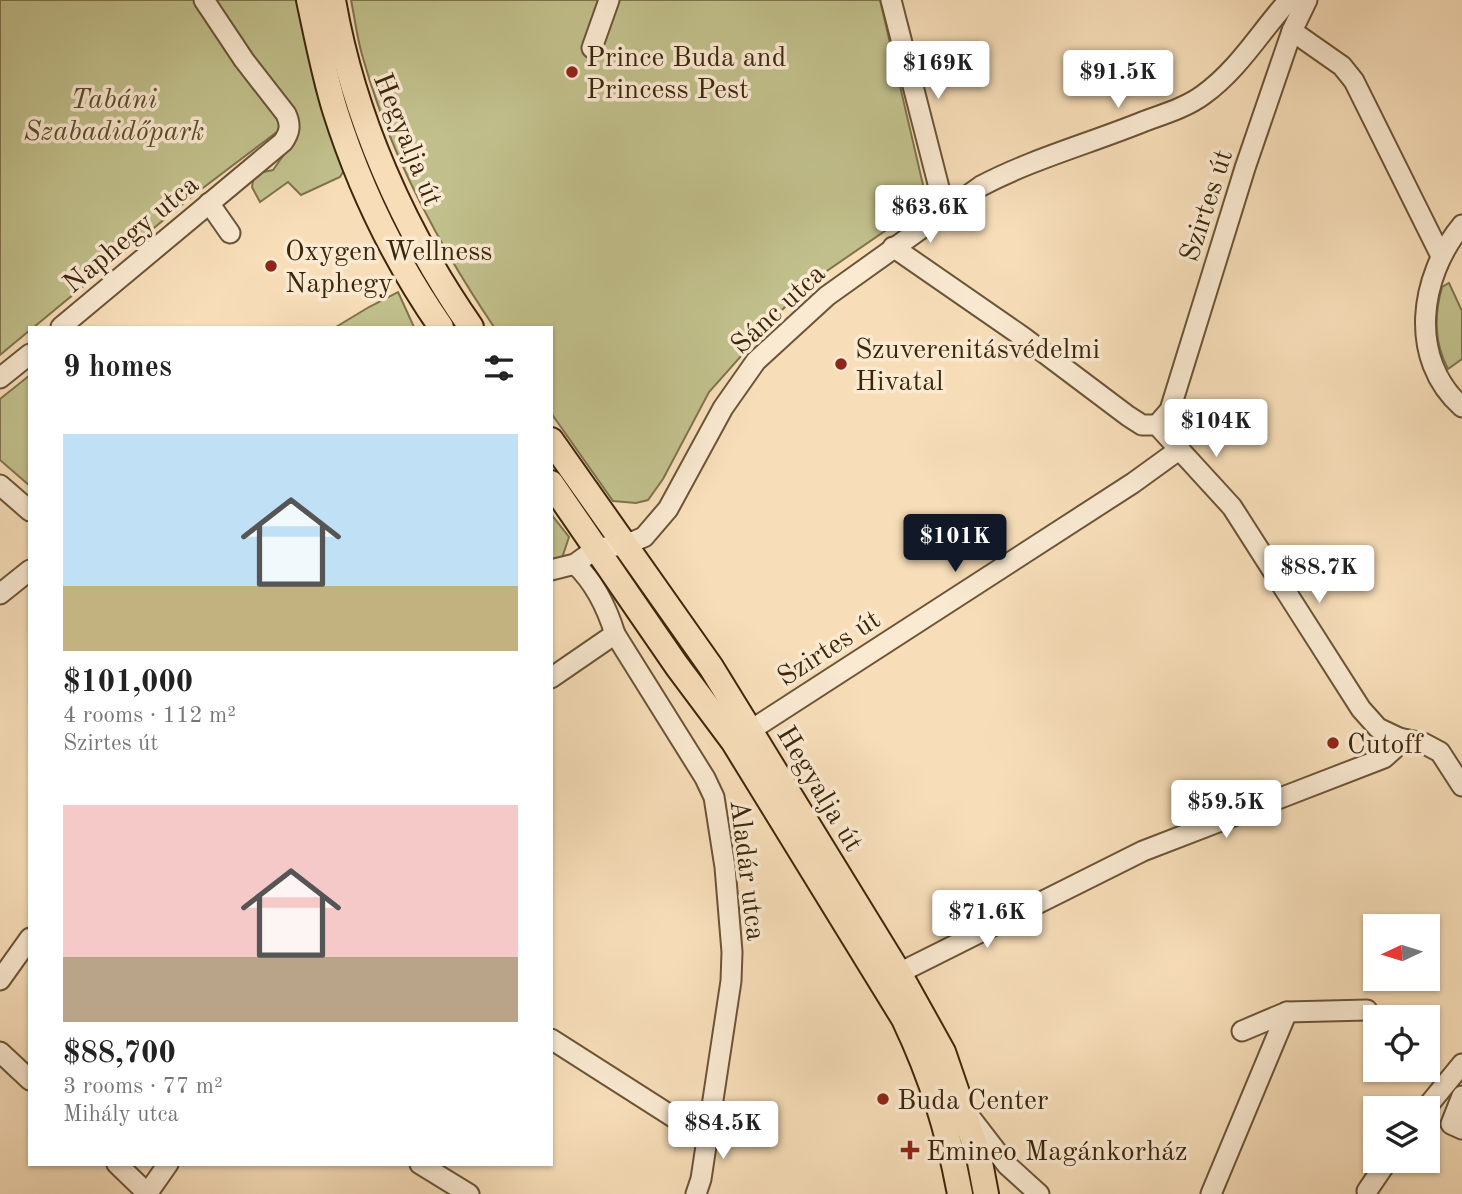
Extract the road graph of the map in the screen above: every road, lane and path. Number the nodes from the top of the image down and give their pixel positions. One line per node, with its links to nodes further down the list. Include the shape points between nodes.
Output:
1 (204, 0): 10 (street, Naphegy utca, via 290,123 283,142)
2 (309, 0): 17 (main road, Hegyalja út, via 335,110 358,169 410,277)
3 (333, 0): 18 (main road, Hegyalja út, via 360,106 381,160 431,264)
4 (609, 0): 9 (street)
5 (891, 0): 11 (street)
6 (1289, 0): 11 (street, Sánc utca, via 1244,58 1201,97 1003,174)
7 (1307, 0): 8 (street, Szirtes út)
8 (1292, 31): 15 (street, via 1342,66 1354,81); 22 (street, Szirtes út, via 1170,410)
9 (592, 48)
10 (209, 203): 13 (street); 16 (street, Naphegy utca)
11 (945, 211): 14 (street, Sánc utca)
12 (1462, 225): 15 (street)
13 (230, 233)
14 (893, 247): 22 (street, via 1128,416 1142,425); 28 (street, Sánc utca, via 827,296 755,361 723,408 668,509 644,537)
15 (1441, 256): 21 (street, via 1429,293 1425,334 1434,372)
16 (62, 326)
17 (440, 326)
18 (470, 326)
19 (28, 356): 20 (street)
20 (0, 379)
21 (1462, 407)
22 (1157, 425): 24 (street)
23 (553, 443): 28 (main road, Hegyalja út)
24 (1180, 449): 36 (street, Szirtes út); 37 (street, via 1232,507 1361,709 1378,728)
25 (0, 485): 27 (street)
26 (553, 486): 29 (main road, Hegyalja út)
27 (28, 509)
28 (625, 545): 29 (street, Sánc utca); 36 (main road, Hegyalja út)
29 (597, 548): 30 (street); 62 (main road, Hegyalja út, via 733,741 904,1018 927,1066)
30 (575, 564): 31 (street); 34 (street, Aladár utca, via 608,611)
31 (553, 570)
32 (28, 572): 33 (street)
33 (0, 594)
34 (615, 634): 35 (street); 53 (street, Aladár utca, via 705,778 719,824 732,961)
35 (553, 677)
36 (751, 730): 40 (main road, Hegyalja út)
37 (1399, 738): 38 (street, via 1440,752); 40 (street, via 1384,758 1143,851)
38 (1462, 786)
39 (28, 941): 41 (street)
40 (899, 973): 51 (main road, Hegyalja út, via 943,1052)
41 (0, 980)
42 (1363, 1010): 43 (street)
43 (1287, 1012): 44 (street); 65 (street)
44 (1242, 1031)
45 (553, 1040): 53 (street)
46 (0, 1052): 48 (street)
47 (1462, 1064): 49 (street)
48 (28, 1078)
49 (1436, 1096)
50 (1462, 1096): 52 (street, via 1451,1124)
51 (963, 1108): 63 (main road, Hegyalja út); 64 (street, via 1007,1165)
52 (1462, 1129)
53 (706, 1138): 58 (street, Aladár utca)
54 (119, 1166): 60 (street)
55 (167, 1166): 60 (street)
56 (423, 1166): 61 (street)
57 (1379, 1173): 59 (street)
58 (700, 1189)
59 (1367, 1191)
60 (147, 1193)
61 (469, 1194)
62 (960, 1194)
63 (986, 1194)
64 (1039, 1194)
65 (1211, 1194)

